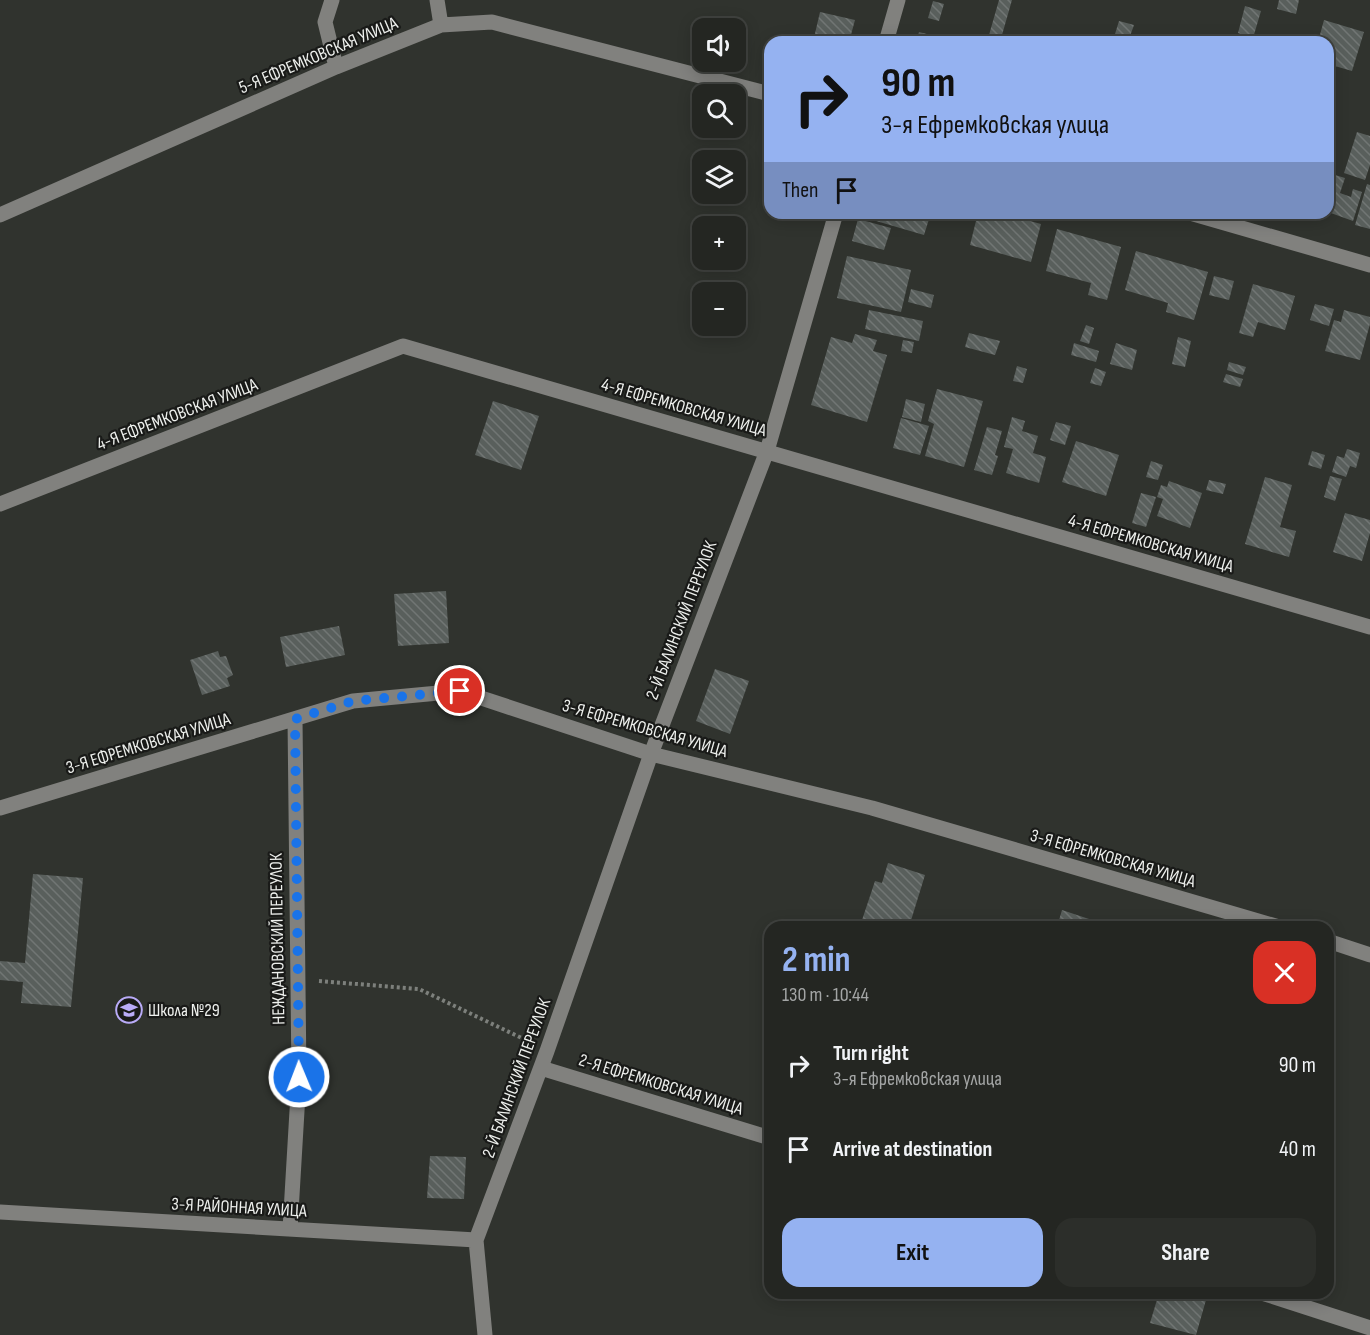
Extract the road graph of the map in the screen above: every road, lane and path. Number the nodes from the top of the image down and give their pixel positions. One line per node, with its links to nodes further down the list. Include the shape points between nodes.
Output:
1 (332, 0): 6 (street, via 325,22)
2 (437, 0): 4 (street)
3 (898, 0): 5 (street)
4 (441, 25): 6 (street, 5-Я ЕФРЕМКОВСКАЯ УЛИЦА); 7 (street, 5-Я ЕФРЕМКОВСКАЯ УЛИЦА, via 492,22)
5 (888, 36)
6 (336, 67): 8 (street, 5-Я ЕФРЕМКОВСКАЯ УЛИЦА)
7 (764, 92)
8 (0, 215)
9 (834, 219): 12 (street, 2-Й БАЛИНСКИЙ ПЕРЕУЛОК)
10 (1211, 219): 11 (street)
11 (1370, 265)
12 (767, 451): 13 (street, 4-Я ЕФРЕМКОВСКАЯ УЛИЦА, via 403,346); 14 (street, 4-Я ЕФРЕМКОВСКАЯ УЛИЦА); 16 (street, 2-Й БАЛИНСКИЙ ПЕРЕУЛОК)
13 (0, 504)
14 (1370, 627)
15 (295, 719): 16 (street, 3-Я ЕФРЕМКОВСКАЯ УЛИЦА, via 353,701 460,691); 17 (street, 3-Я ЕФРЕМКОВСКАЯ УЛИЦА); 21 (street, НЕЖДАНОВСКИЙ ПЕРЕУЛОК)
16 (651, 753): 18 (street, 3-Я ЕФРЕМКОВСКАЯ УЛИЦА, via 872,808); 22 (street, 2-Й БАЛИНСКИЙ ПЕРЕУЛОК)
17 (0, 808)
18 (1258, 921)
19 (1334, 943): 20 (street)
20 (1370, 955)
21 (297, 979): 22 (path, via 419,989); 26 (street, НЕЖДАНОВСКИЙ ПЕРЕУЛОК, via 299,1077)
22 (548, 1051): 23 (street, 2-Й БАЛИНСКИЙ ПЕРЕУЛОК)
23 (541, 1068): 24 (street, 2-Я ЕФРЕМКОВСКАЯ УЛИЦА); 27 (street, 2-Й БАЛИНСКИЙ ПЕРЕУЛОК)
24 (764, 1136)
25 (0, 1212): 26 (street, 3-Я РАЙОННАЯ УЛИЦА)
26 (290, 1229): 27 (street, 3-Я РАЙОННАЯ УЛИЦА)
27 (476, 1240): 30 (street)
28 (1281, 1299): 29 (street)
29 (1370, 1328)
30 (485, 1335)

